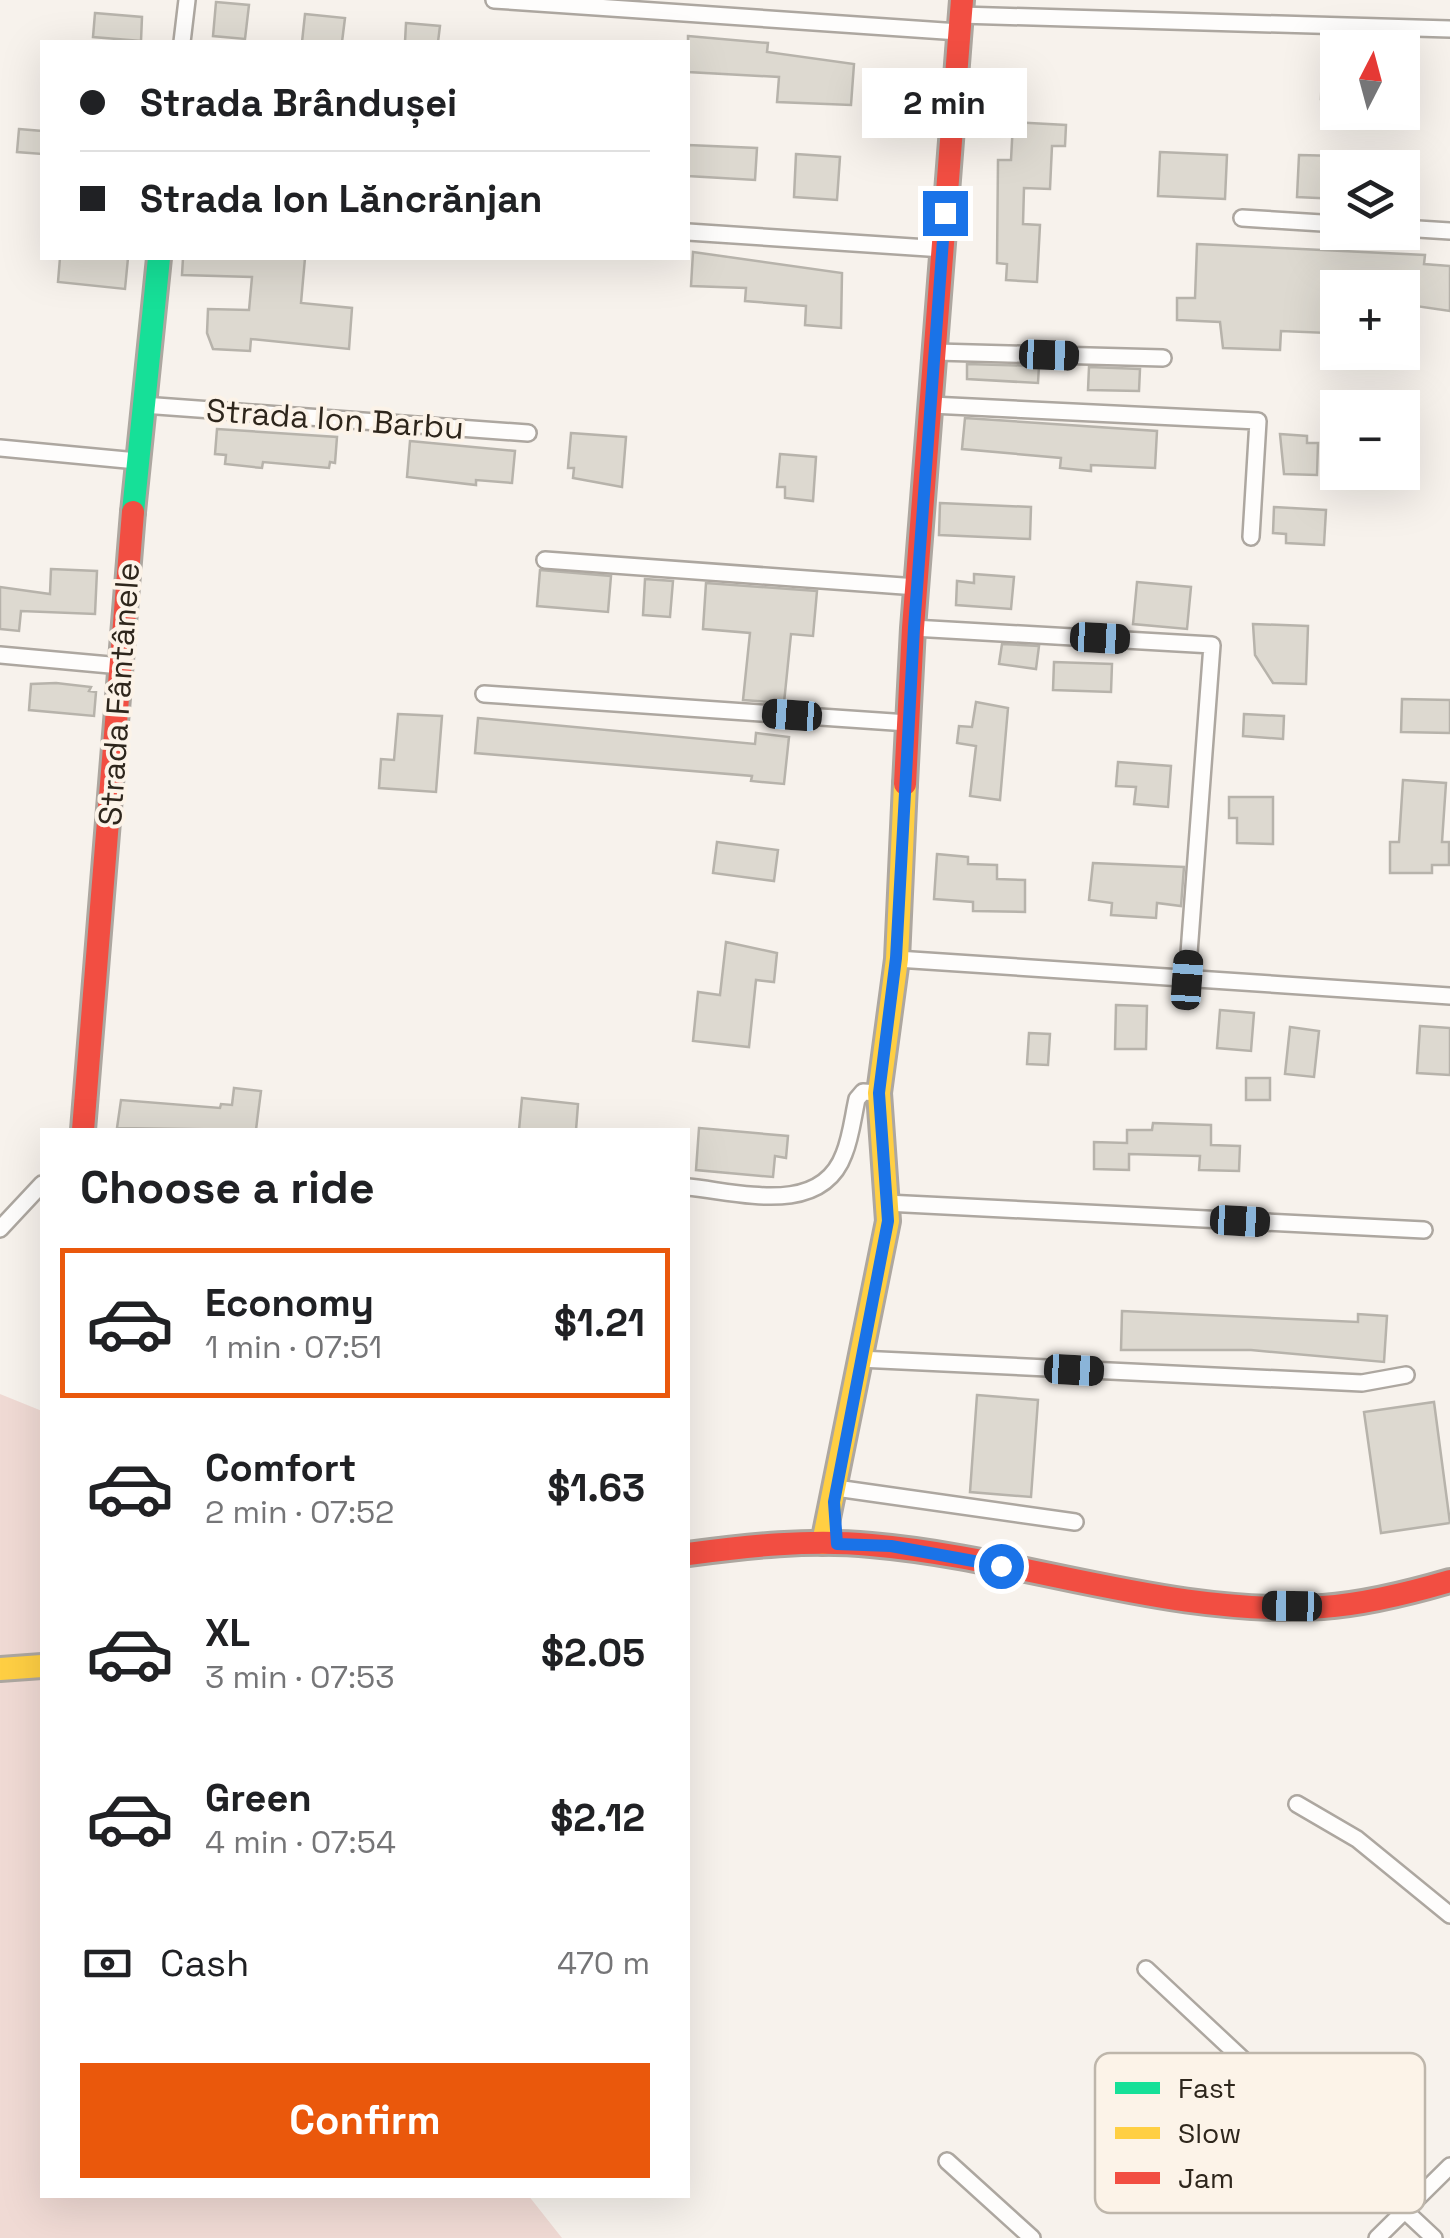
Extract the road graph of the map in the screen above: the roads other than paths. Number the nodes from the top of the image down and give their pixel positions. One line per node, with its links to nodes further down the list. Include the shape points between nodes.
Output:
1 (187, 0): 5 (street)
2 (494, 0): 3 (street)
3 (960, 16): 4 (street); 11 (street)
4 (1450, 29)
5 (182, 40)
6 (1242, 218): 7 (street)
7 (1320, 223)
8 (1420, 230): 10 (street)
9 (690, 232): 11 (street)
10 (1450, 232)
11 (942, 249): 13 (street)
12 (159, 260): 15 (street, Strada Fântânele)
13 (936, 352): 14 (street); 16 (street)
14 (1163, 358)
15 (143, 405): 17 (street, Strada Ion Barbu); 19 (street, Strada Fântânele)
16 (931, 405): 20 (street, via 1258,421); 22 (street)
17 (528, 433)
18 (0, 448): 19 (street)
19 (137, 461): 25 (street, Strada Fântânele)
20 (1251, 536)
21 (544, 560): 22 (street)
22 (917, 588): 23 (street)
23 (914, 628): 27 (street); 29 (street, via 1212,644)
24 (0, 655): 25 (street)
25 (121, 666): 32 (street, Strada Fântânele)
26 (484, 694): 27 (street)
27 (908, 724): 28 (street)
28 (896, 958): 29 (street); 31 (street)
29 (1187, 980): 30 (street)
30 (1450, 996)
31 (879, 1093): 34 (street, via 857,1099 844,1156 810,1192); 35 (street)
32 (83, 1128)
33 (40, 1186): 36 (street)
34 (690, 1188)
35 (886, 1203): 37 (street); 38 (street, via 884,1249)
36 (0, 1229)
37 (1424, 1230)
38 (859, 1359): 39 (street, via 1362,1383); 40 (street)
39 (1406, 1375)
40 (836, 1495): 41 (street); 42 (street)
41 (1075, 1522)
42 (830, 1543): 43 (street); 44 (street, via 891,1546 1185,1600 1263,1606 1385,1599)
43 (690, 1554)
44 (1450, 1581)
45 (40, 1666): 46 (street)
46 (0, 1669)
47 (1297, 1804): 48 (street, via 1357,1838)
48 (1450, 1915)
49 (1146, 1970): 50 (street)
50 (1235, 2053)
51 (947, 2161): 56 (street)
52 (1450, 2166): 53 (street)
53 (1425, 2191)
54 (1403, 2213): 57 (street)
55 (1407, 2213): 58 (street)
56 (1032, 2238)
57 (1377, 2238)
58 (1434, 2238)

